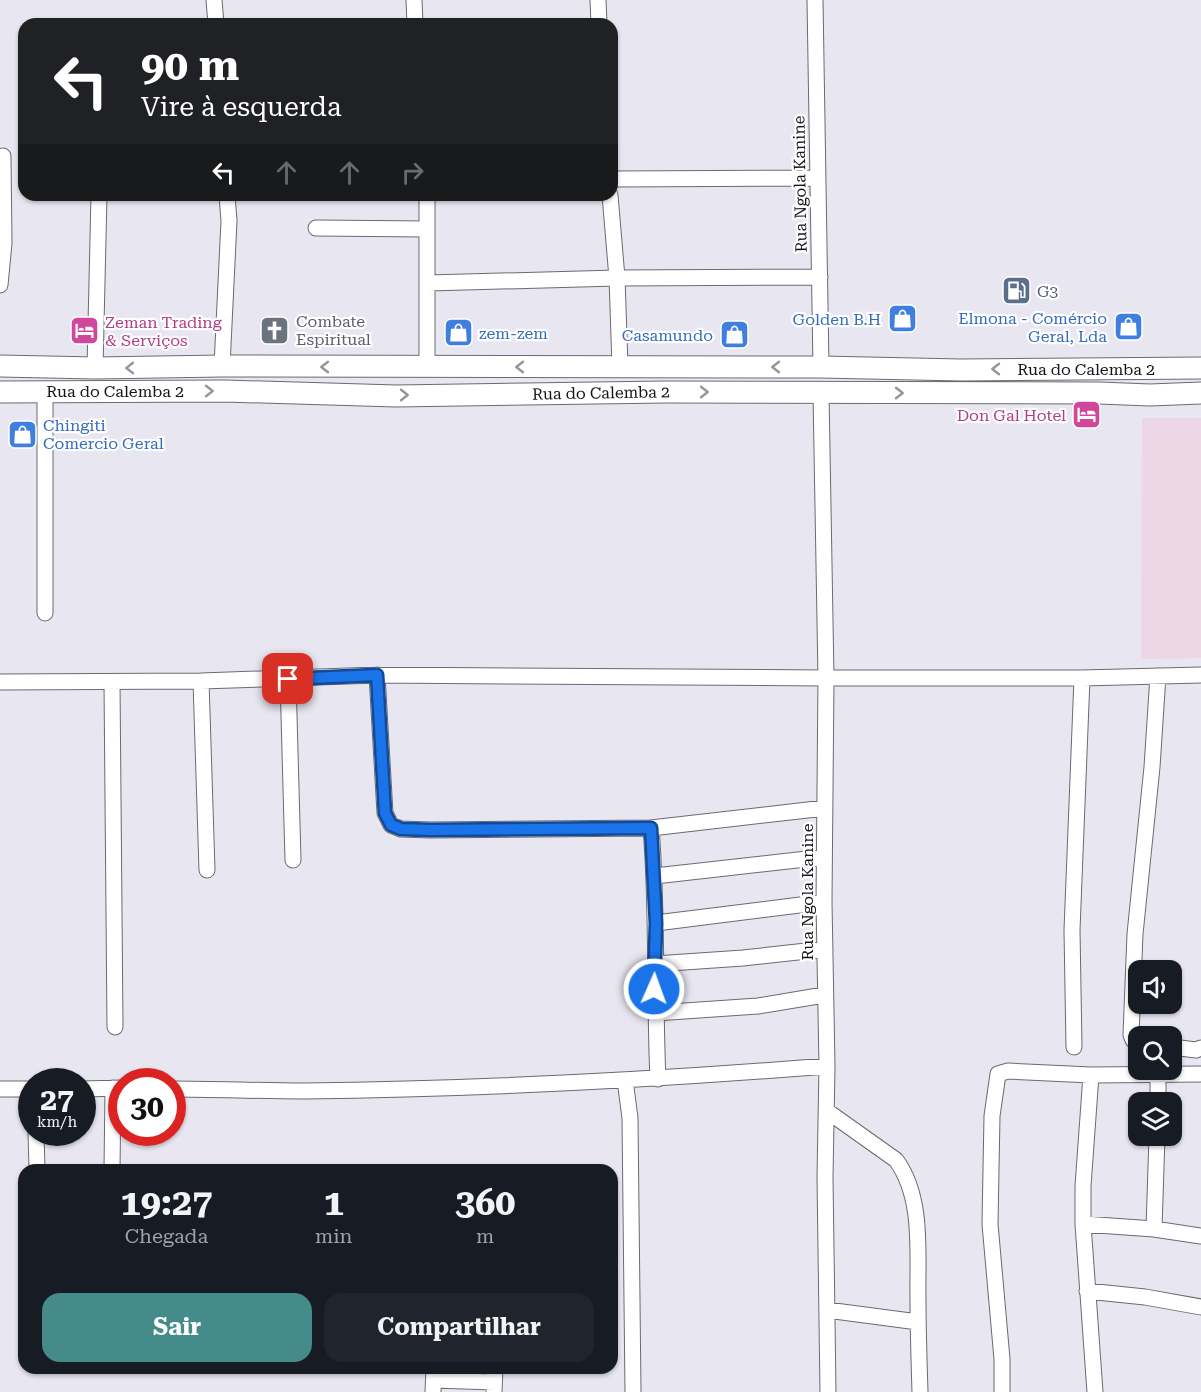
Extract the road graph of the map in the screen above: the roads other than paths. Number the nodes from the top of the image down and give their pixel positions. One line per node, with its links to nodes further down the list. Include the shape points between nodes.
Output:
1 (214, 0): 5 (street)
2 (414, 0): 6 (street)
3 (598, 0): 7 (street)
4 (815, 0): 9 (street, Rua Ngola Kanine)
5 (216, 18)
6 (415, 18)
7 (599, 18)
8 (3, 156): 17 (street)
9 (818, 178): 10 (street); 18 (street, Rua Ngola Kanine)
10 (618, 179)
11 (99, 201): 27 (street)
12 (227, 201): 23 (street)
13 (427, 201): 16 (street)
14 (611, 201): 19 (street)
15 (316, 228): 16 (street)
16 (427, 229): 20 (street)
17 (2, 243): 21 (street)
18 (820, 277): 19 (street); 26 (street, Rua Ngola Kanine)
19 (617, 278): 20 (street); 24 (street)
20 (428, 284): 25 (street)
21 (0, 285)
22 (0, 366): 27 (main road, Rua do Calemba 2)
23 (222, 366): 25 (main road, Rua do Calemba 2, one-way to 23); 27 (main road, Rua do Calemba 2, one-way to 27)
24 (620, 366): 25 (main road, Rua do Calemba 2, one-way to 25); 26 (main road, Rua do Calemba 2, one-way to 24)
25 (427, 367)
26 (821, 367): 28 (main road, Rua do Calemba 2, one-way to 26)
27 (95, 368)
28 (1201, 368)
29 (45, 391): 30 (main road, Rua do Calemba 2); 31 (main road, Rua do Calemba 2, one-way to 31, via 396,396); 33 (street)
30 (0, 392)
31 (821, 393): 32 (main road, Rua do Calemba 2, one-way to 32); 37 (street, Rua Ngola Kanine)
32 (1201, 393)
33 (45, 613)
34 (377, 675): 37 (street); 39 (street); 44 (street, via 385,813 391,825 430,830)
35 (1201, 675): 36 (street)
36 (1158, 676): 38 (street); 55 (street, via 1135,934)
37 (826, 678): 38 (street); 43 (street, Rua Ngola Kanine)
38 (1082, 678): 57 (street, via 1072,930)
39 (288, 679): 40 (street); 46 (street)
40 (201, 681): 42 (street); 47 (street)
41 (0, 682): 42 (street)
42 (112, 682): 56 (street)
43 (825, 808): 44 (street); 45 (street, Rua Ngola Kanine)
44 (651, 828): 48 (street)
45 (824, 857): 48 (street); 49 (street, Rua Ngola Kanine)
46 (293, 860)
47 (207, 870)
48 (655, 876): 50 (street)
49 (824, 902): 50 (street); 51 (street, Rua Ngola Kanine)
50 (656, 923): 52 (street)
51 (825, 949): 52 (street); 53 (street, Rua Ngola Kanine)
52 (655, 964): 54 (street)
53 (824, 995): 54 (street, via 758,1006); 60 (street, Rua Ngola Kanine)
54 (655, 1013): 65 (street)
55 (1131, 1026)
56 (115, 1027)
57 (1074, 1047)
58 (1182, 1048): 59 (street)
59 (1201, 1048)
60 (827, 1066): 65 (street); 70 (street, Rua Ngola Kanine)
61 (1201, 1074): 63 (street)
62 (1091, 1075): 64 (street); 76 (street); 88 (street, via 1008,1071 996,1078 990,1224)
63 (1182, 1075)
64 (1128, 1076)
65 (658, 1079): 66 (street)
66 (625, 1080): 69 (street, via 304,1091); 85 (street, via 630,1118)
67 (0, 1089): 68 (street)
68 (18, 1089)
69 (186, 1089)
70 (827, 1111): 81 (street, Rua Ngola Kanine); 82 (street, via 896,1160 903,1170 916,1223)
71 (36, 1146): 74 (street)
72 (113, 1146): 75 (street)
73 (1157, 1146): 77 (street)
74 (37, 1164)
75 (112, 1164)
76 (1083, 1224): 77 (street); 79 (street)
77 (1154, 1229): 78 (street)
78 (1201, 1236)
79 (1087, 1291): 80 (street); 89 (street)
80 (1201, 1307)
81 (827, 1310): 82 (street); 86 (street, Rua Ngola Kanine)
82 (918, 1322): 87 (street)
83 (433, 1380): 84 (street)
84 (494, 1381)
85 (633, 1392)
86 (828, 1392)
87 (920, 1392)
88 (1002, 1392)
89 (1095, 1392)

